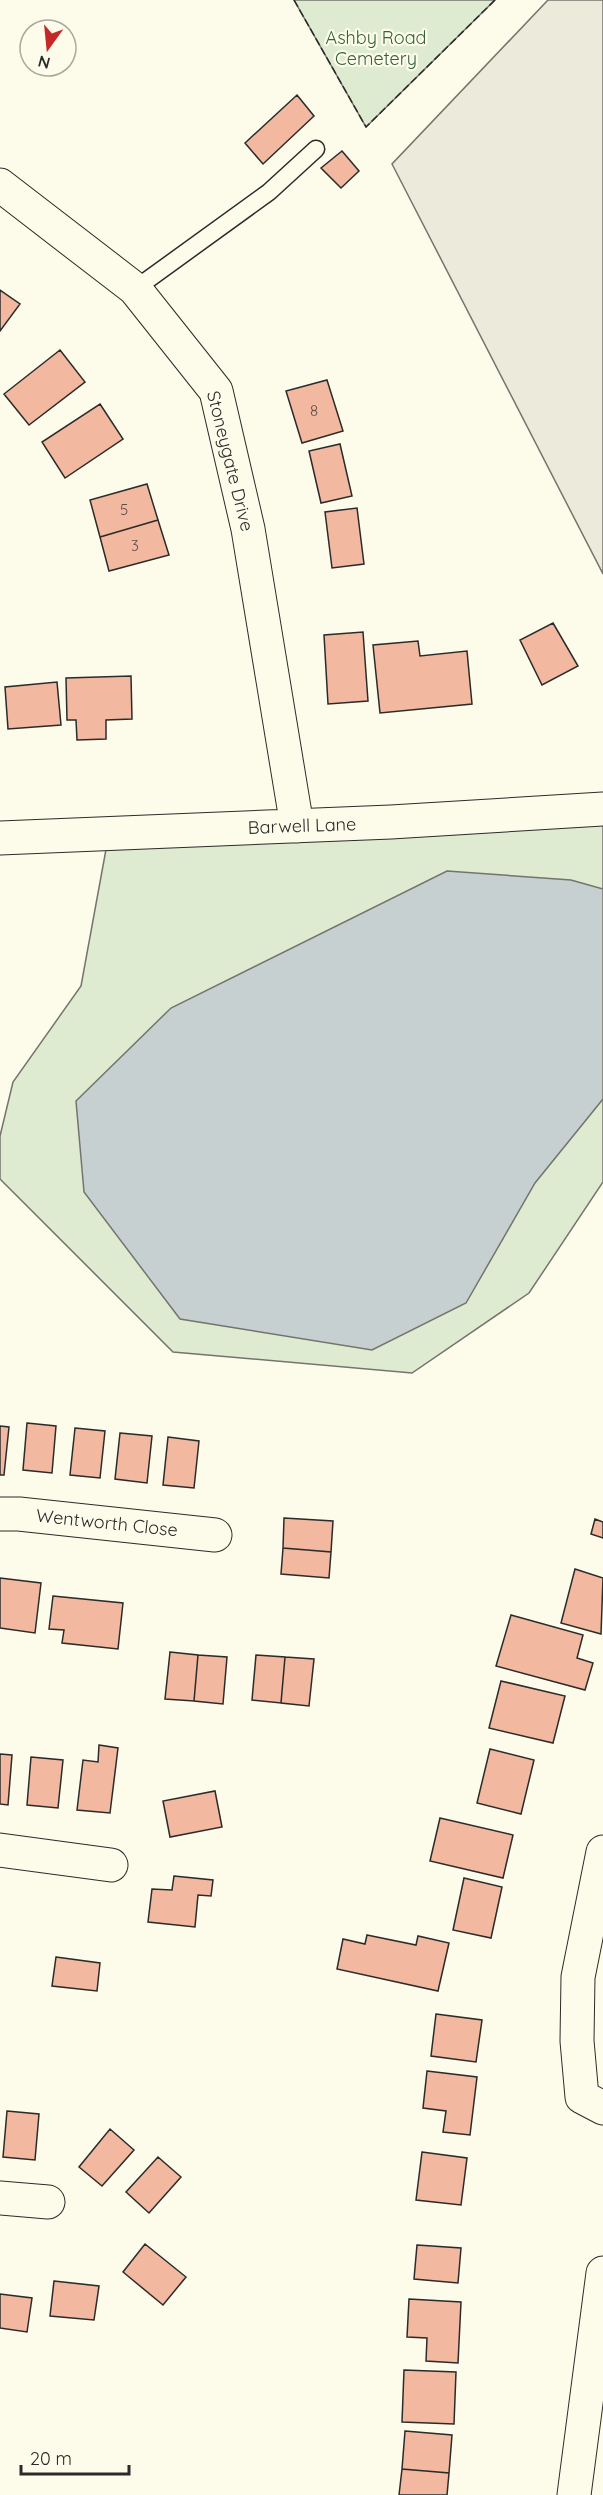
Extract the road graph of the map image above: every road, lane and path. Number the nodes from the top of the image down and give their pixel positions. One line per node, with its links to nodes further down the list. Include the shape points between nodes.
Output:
1 (316, 148): 3 (lane, via 269,192)
2 (0, 185): 3 (street, Stoneygate Drive)
3 (135, 289): 5 (street, Stoneygate Drive, via 216,391 248,529)
4 (603, 809): 5 (street, Barwell Lane)
5 (297, 826): 6 (street, Barwell Lane)
6 (0, 837)
7 (0, 1514): 8 (street, Wentworth Close)
8 (215, 1535)
9 (0, 1850): 11 (street)
10 (603, 1852): 12 (street, via 578,1977 577,2041 582,2097)
11 (111, 1864)
12 (603, 2108)
13 (0, 2198): 14 (street)
14 (48, 2202)
15 (603, 2273): 16 (street)
16 (574, 2495)

